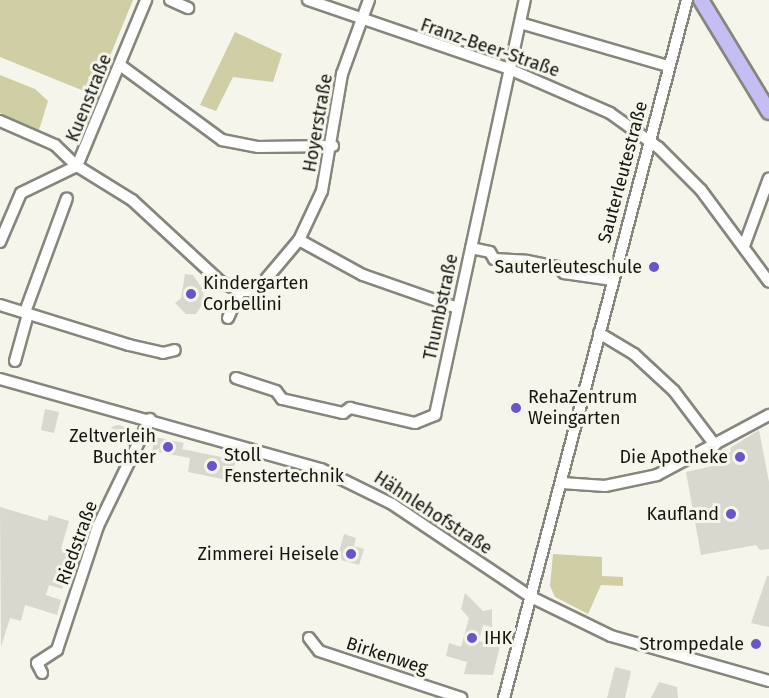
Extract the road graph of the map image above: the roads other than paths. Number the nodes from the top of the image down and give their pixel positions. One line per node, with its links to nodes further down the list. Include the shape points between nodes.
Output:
1 (146, 0): 12 (street, Kuenstraße)
2 (170, 0): 9 (street)
3 (308, 0): 10 (street, Franz-Beer-Straße)
4 (369, 0): 10 (street, Hoyerstraße)
5 (525, 0): 11 (street, Thumbstraße)
6 (687, 0): 13 (street, Sauterleutestraße)
7 (701, 0): 16 (main road)
8 (712, 0): 15 (main road)
9 (188, 8)
10 (362, 21): 14 (street, Franz-Beer-Straße); 19 (street, Hoyerstraße, via 342,74)
11 (520, 23): 13 (street); 14 (street, Thumbstraße)
12 (120, 65): 19 (street, via 222,140 252,147); 20 (street, Kuenstraße)
13 (669, 66): 18 (street, Sauterleutestraße)
14 (509, 69): 18 (street, Franz-Beer-Straße, via 610,113); 26 (street, Thumbstraße)
15 (769, 93)
16 (769, 112)
17 (0, 121): 20 (street, via 55,145)
18 (649, 139): 25 (street, Franz-Beer-Straße, via 701,190); 27 (street, Sauterleutestraße)
19 (333, 146): 23 (street, Hoyerstraße, via 322,191)
20 (77, 166): 24 (street, Kuenstraße, via 21,193); 29 (street, via 132,200 213,277)
21 (769, 178): 25 (street)
22 (67, 198): 32 (street)
23 (299, 240): 29 (street, Hoyerstraße, via 264,284 250,293); 31 (street, via 363,275)
24 (0, 242)
25 (744, 246): 28 (street, Franz-Beer-Straße)
26 (471, 248): 27 (street, via 490,252 494,259 527,261 559,267 564,273); 31 (street, Thumbstraße)
27 (612, 280): 34 (street, Sauterleutestraße)
28 (769, 282)
29 (240, 291): 33 (street)
30 (0, 305): 32 (street)
31 (457, 308): 37 (street, Thumbstraße, via 436,412 422,423 282,399 276,391)
32 (26, 313): 35 (street, via 129,345 164,352); 36 (street)
33 (228, 318)
34 (599, 333): 41 (street, via 634,354 674,390); 42 (street, Sauterleutestraße)
35 (175, 350)
36 (15, 361)
37 (236, 378)
38 (0, 379): 40 (street, Hähnlehofstraße)
39 (769, 415): 41 (street)
40 (150, 419): 43 (street, Hähnlehofstraße, via 278,454 350,481 416,518); 45 (street, Riedstraße, via 98,526 57,650 37,663)
41 (715, 446): 42 (street, via 687,463 628,483)
42 (562, 483): 43 (street, Sauterleutestraße)
43 (531, 597): 46 (street, Hähnlehofstraße, via 645,649); 48 (street, Sauterleutestraße)
44 (309, 638): 47 (street, Birkenweg, via 319,651)
45 (42, 673)
46 (769, 681)
47 (460, 698)
48 (504, 698)

